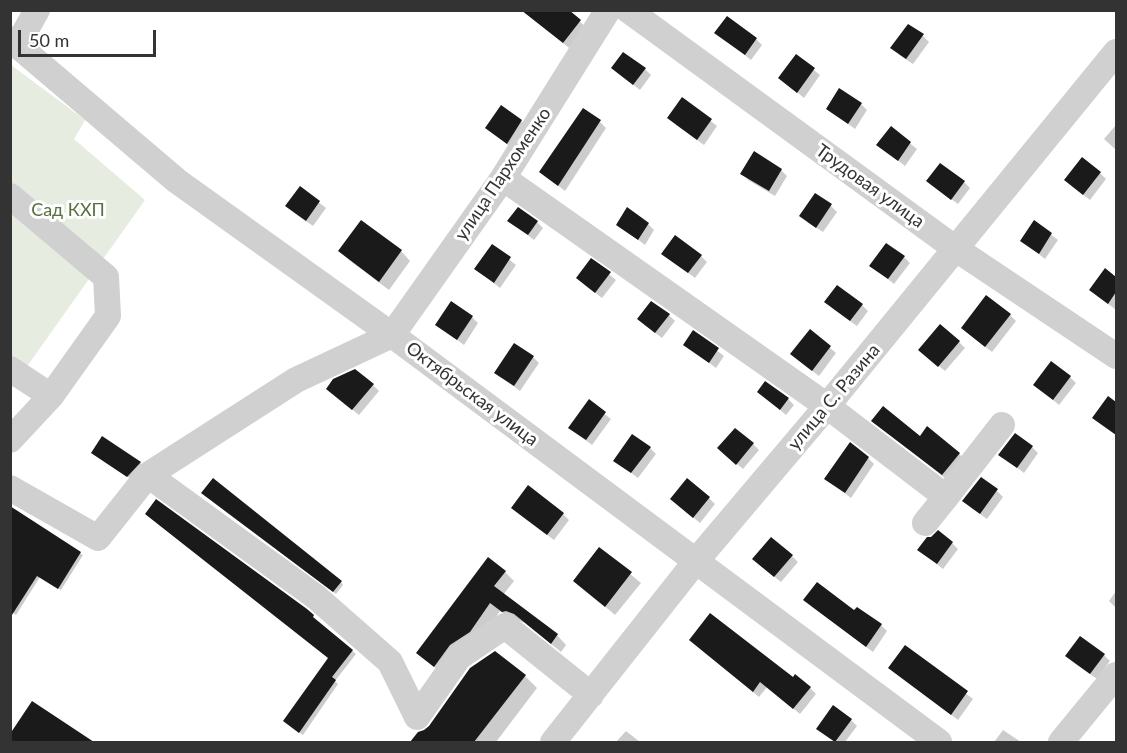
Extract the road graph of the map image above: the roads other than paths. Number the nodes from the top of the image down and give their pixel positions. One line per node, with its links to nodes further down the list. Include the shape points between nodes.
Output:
1 (37, 10): 4 (street)
2 (608, 10): 6 (street, улица Пархоменко)
3 (628, 10): 8 (street, Трудовая улица)
4 (14, 41): 9 (street, Октябрьская улица, via 177,181)
5 (1116, 52): 8 (street, улица С. Разина)
6 (503, 178): 9 (street, улица Пархоменко); 13 (street)
7 (10, 196): 12 (street, via 106,277 108,316)
8 (956, 249): 10 (street, Трудовая улица); 13 (street, улица С. Разина)
9 (392, 335): 16 (street, via 296,380); 20 (street, Октябрьская улица)
10 (1116, 356)
11 (10, 369): 12 (street)
12 (51, 396): 15 (street)
13 (827, 406): 18 (street); 20 (street, улица С. Разина)
14 (1002, 425): 18 (street)
15 (10, 440)
16 (148, 475): 17 (street, via 98,538); 22 (street, via 316,597 390,662 417,717 459,657 505,626)
17 (10, 488)
18 (946, 497): 19 (street)
19 (926, 523)
20 (696, 561): 22 (street, улица С. Разина); 24 (street, Октябрьская улица)
21 (1116, 675): 25 (street)
22 (591, 695): 23 (street, улица С. Разина)
23 (554, 742)
24 (939, 742)
25 (1061, 742)

